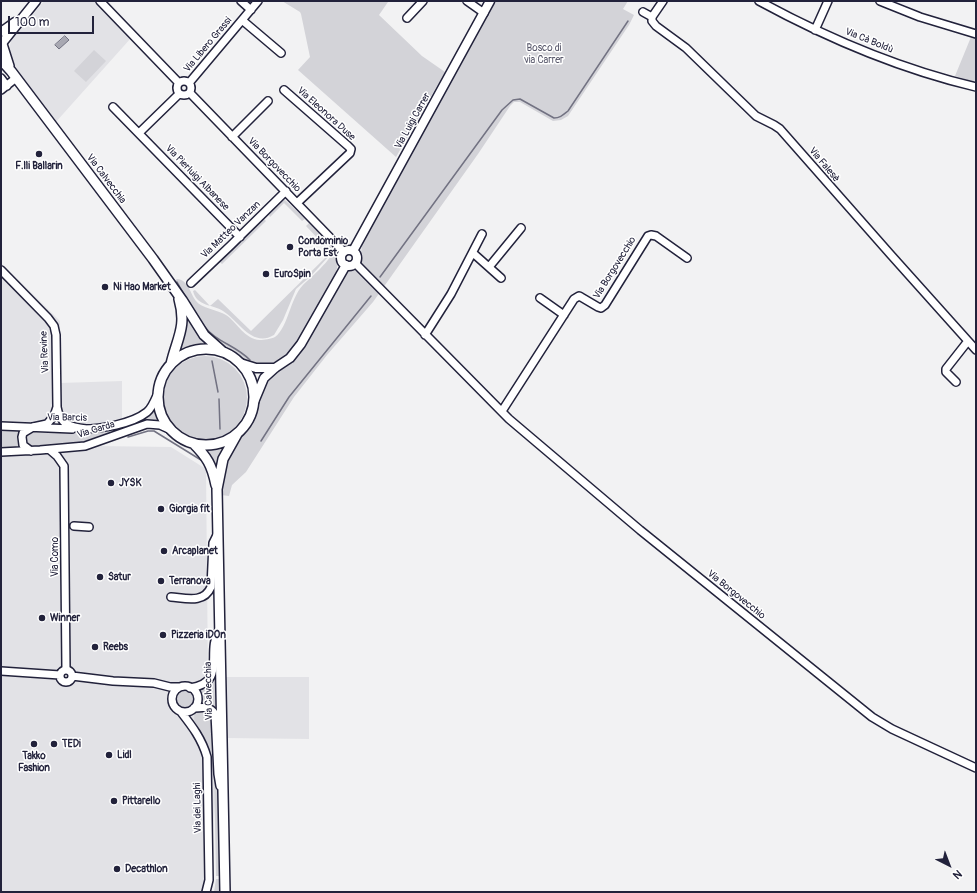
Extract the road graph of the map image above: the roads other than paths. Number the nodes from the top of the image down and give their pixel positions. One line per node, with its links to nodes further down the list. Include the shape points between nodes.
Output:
1 (36, 1): 15 (street)
2 (100, 1): 27 (street)
3 (241, 1): 12 (street)
4 (258, 1): 12 (street, Via Libero Grassi)
5 (423, 1): 17 (street)
6 (467, 1): 14 (street)
7 (490, 1): 14 (street, Via Luigi Carrer)
8 (663, 1): 16 (street)
9 (759, 1): 19 (street, Via Cà Boldù)
10 (828, 1): 19 (street)
11 (880, 1): 21 (street, via 920,17)
12 (250, 10): 18 (street, Via Libero Grassi)
13 (643, 12): 16 (street, Via Falesè)
14 (484, 13): 43 (street, Via Luigi Carrer)
15 (23, 16): 20 (street); 22 (street)
16 (652, 17): 57 (street, Via Falesè, via 656,26 686,48 756,116 780,129)
17 (407, 18)
18 (242, 20): 23 (street); 28 (street, Via Libero Grassi)
19 (815, 30): 29 (street, Via Cà Boldù, via 890,61)
20 (1, 32)
21 (976, 34)
22 (2, 42): 25 (main road, Via Calvecchia)
23 (281, 53)
24 (1, 60): 25 (main road, Via Calvecchia)
25 (13, 74): 30 (street); 53 (main road, Via Calvecchia)
26 (1, 78): 30 (street)
27 (179, 83): 28 (street); 33 (street)
28 (189, 83): 32 (street, via 192,87)
29 (976, 87)
30 (4, 88)
31 (284, 90): 39 (street, Via Eleonora Duse, via 351,150)
32 (190, 93): 33 (street, via 184,96); 37 (street, Via Borgovecchio)
33 (179, 94): 36 (street)
34 (268, 102): 37 (street)
35 (113, 107): 36 (street, Via Pierluigi Albanese)
36 (139, 133): 42 (street, Via Pierluigi Albanese)
37 (232, 136): 38 (street, Via Borgovecchio)
38 (286, 191): 39 (street, Via Borgovecchio); 42 (street, Via Matteo Vanzan)
39 (297, 203): 44 (street, Via Borgovecchio)
40 (521, 228): 49 (street)
41 (482, 234): 45 (street)
42 (240, 236): 52 (street, Via Matteo Vanzan)
43 (353, 251): 44 (street); 47 (street, via 357,256)
44 (344, 252): 48 (street, via 342,258)
45 (473, 253): 49 (street); 56 (street)
46 (687, 258): 55 (street, Via Borgovecchio, via 656,236 648,236 605,305 598,307 579,296 574,299)
47 (355, 263): 48 (street); 56 (street, Via Borgovecchio)
48 (346, 265): 62 (street, via 299,349 286,362)
49 (489, 267): 51 (street)
50 (1, 270): 66 (street, Via Revine, via 54,326)
51 (501, 278)
52 (190, 283)
53 (177, 294): 59 (main road, Via Calvecchia, via 204,335); 61 (main road, Via Calvecchia, via 181,309 181,329)
54 (540, 298): 55 (street)
55 (564, 315): 67 (street, Via Borgovecchio)
56 (425, 335): 67 (street, Via Borgovecchio)
57 (968, 341): 58 (street, Via Falesè); 63 (street, via 946,369)
58 (976, 350)
59 (223, 352): 60 (main road); 61 (main road, via 196,350 183,355)
60 (240, 363): 62 (street, via 256,368); 65 (main road, via 252,382)
61 (172, 364): 64 (main road, via 162,378)
62 (275, 368): 65 (street, via 264,378)
63 (956, 382)
64 (158, 393): 70 (street, Via Barcis, via 150,409 141,416 115,425); 71 (main road, via 160,412)
65 (254, 402): 72 (main road, via 249,419)
66 (57, 407): 69 (street, via 47,424); 70 (street, Via Revine, via 67,425)
67 (502, 412): 94 (street, Via Borgovecchio, via 640,530 862,710 892,729)
68 (1, 426): 69 (street, Via Barcis)
69 (33, 427): 70 (street, Via Barcis); 75 (street, Via Barcis, via 23,433 22,437 23,445)
70 (86, 429)
71 (171, 430): 73 (main road, via 180,438); 74 (street, Via Garda, via 160,425 147,424 85,446)
72 (237, 434): 73 (main road, via 218,444); 77 (main road, Via Calvecchia, via 224,459)
73 (193, 443): 77 (main road, Via Calvecchia, via 211,466)
74 (50, 450): 75 (street, Via Garda); 83 (street, Via Como, via 64,466)
75 (31, 451): 76 (street, Via Garda)
76 (1, 452)
77 (217, 489): 80 (main road, Via Calvecchia)
78 (74, 526): 79 (street)
79 (89, 527)
80 (217, 535): 81 (street, via 213,543 209,591 197,599); 82 (main road, Via Calvecchia)
81 (171, 597)
82 (219, 630): 89 (street, via 214,642 212,675 205,684); 95 (main road, Via Calvecchia)
83 (66, 670): 85 (street); 86 (street, via 71,672)
84 (1, 671): 85 (street)
85 (60, 675): 86 (street, via 65,682 70,681)
86 (72, 676): 87 (street)
87 (159, 685): 88 (street); 90 (street, via 167,691)
88 (180, 687): 89 (street); 90 (street)
89 (190, 688): 91 (street, via 198,697)
90 (172, 700): 92 (street, via 174,707)
91 (194, 709): 92 (street); 93 (street, Via dei Laghi); 95 (street, via 209,708 215,714 218,774)
92 (181, 712): 93 (street, Via dei Laghi)
93 (193, 727): 96 (street, Via dei Laghi, via 203,744 207,761 209,880)
94 (976, 768)
95 (223, 798): 97 (main road, Via Calvecchia)
96 (206, 892)
97 (224, 892)

